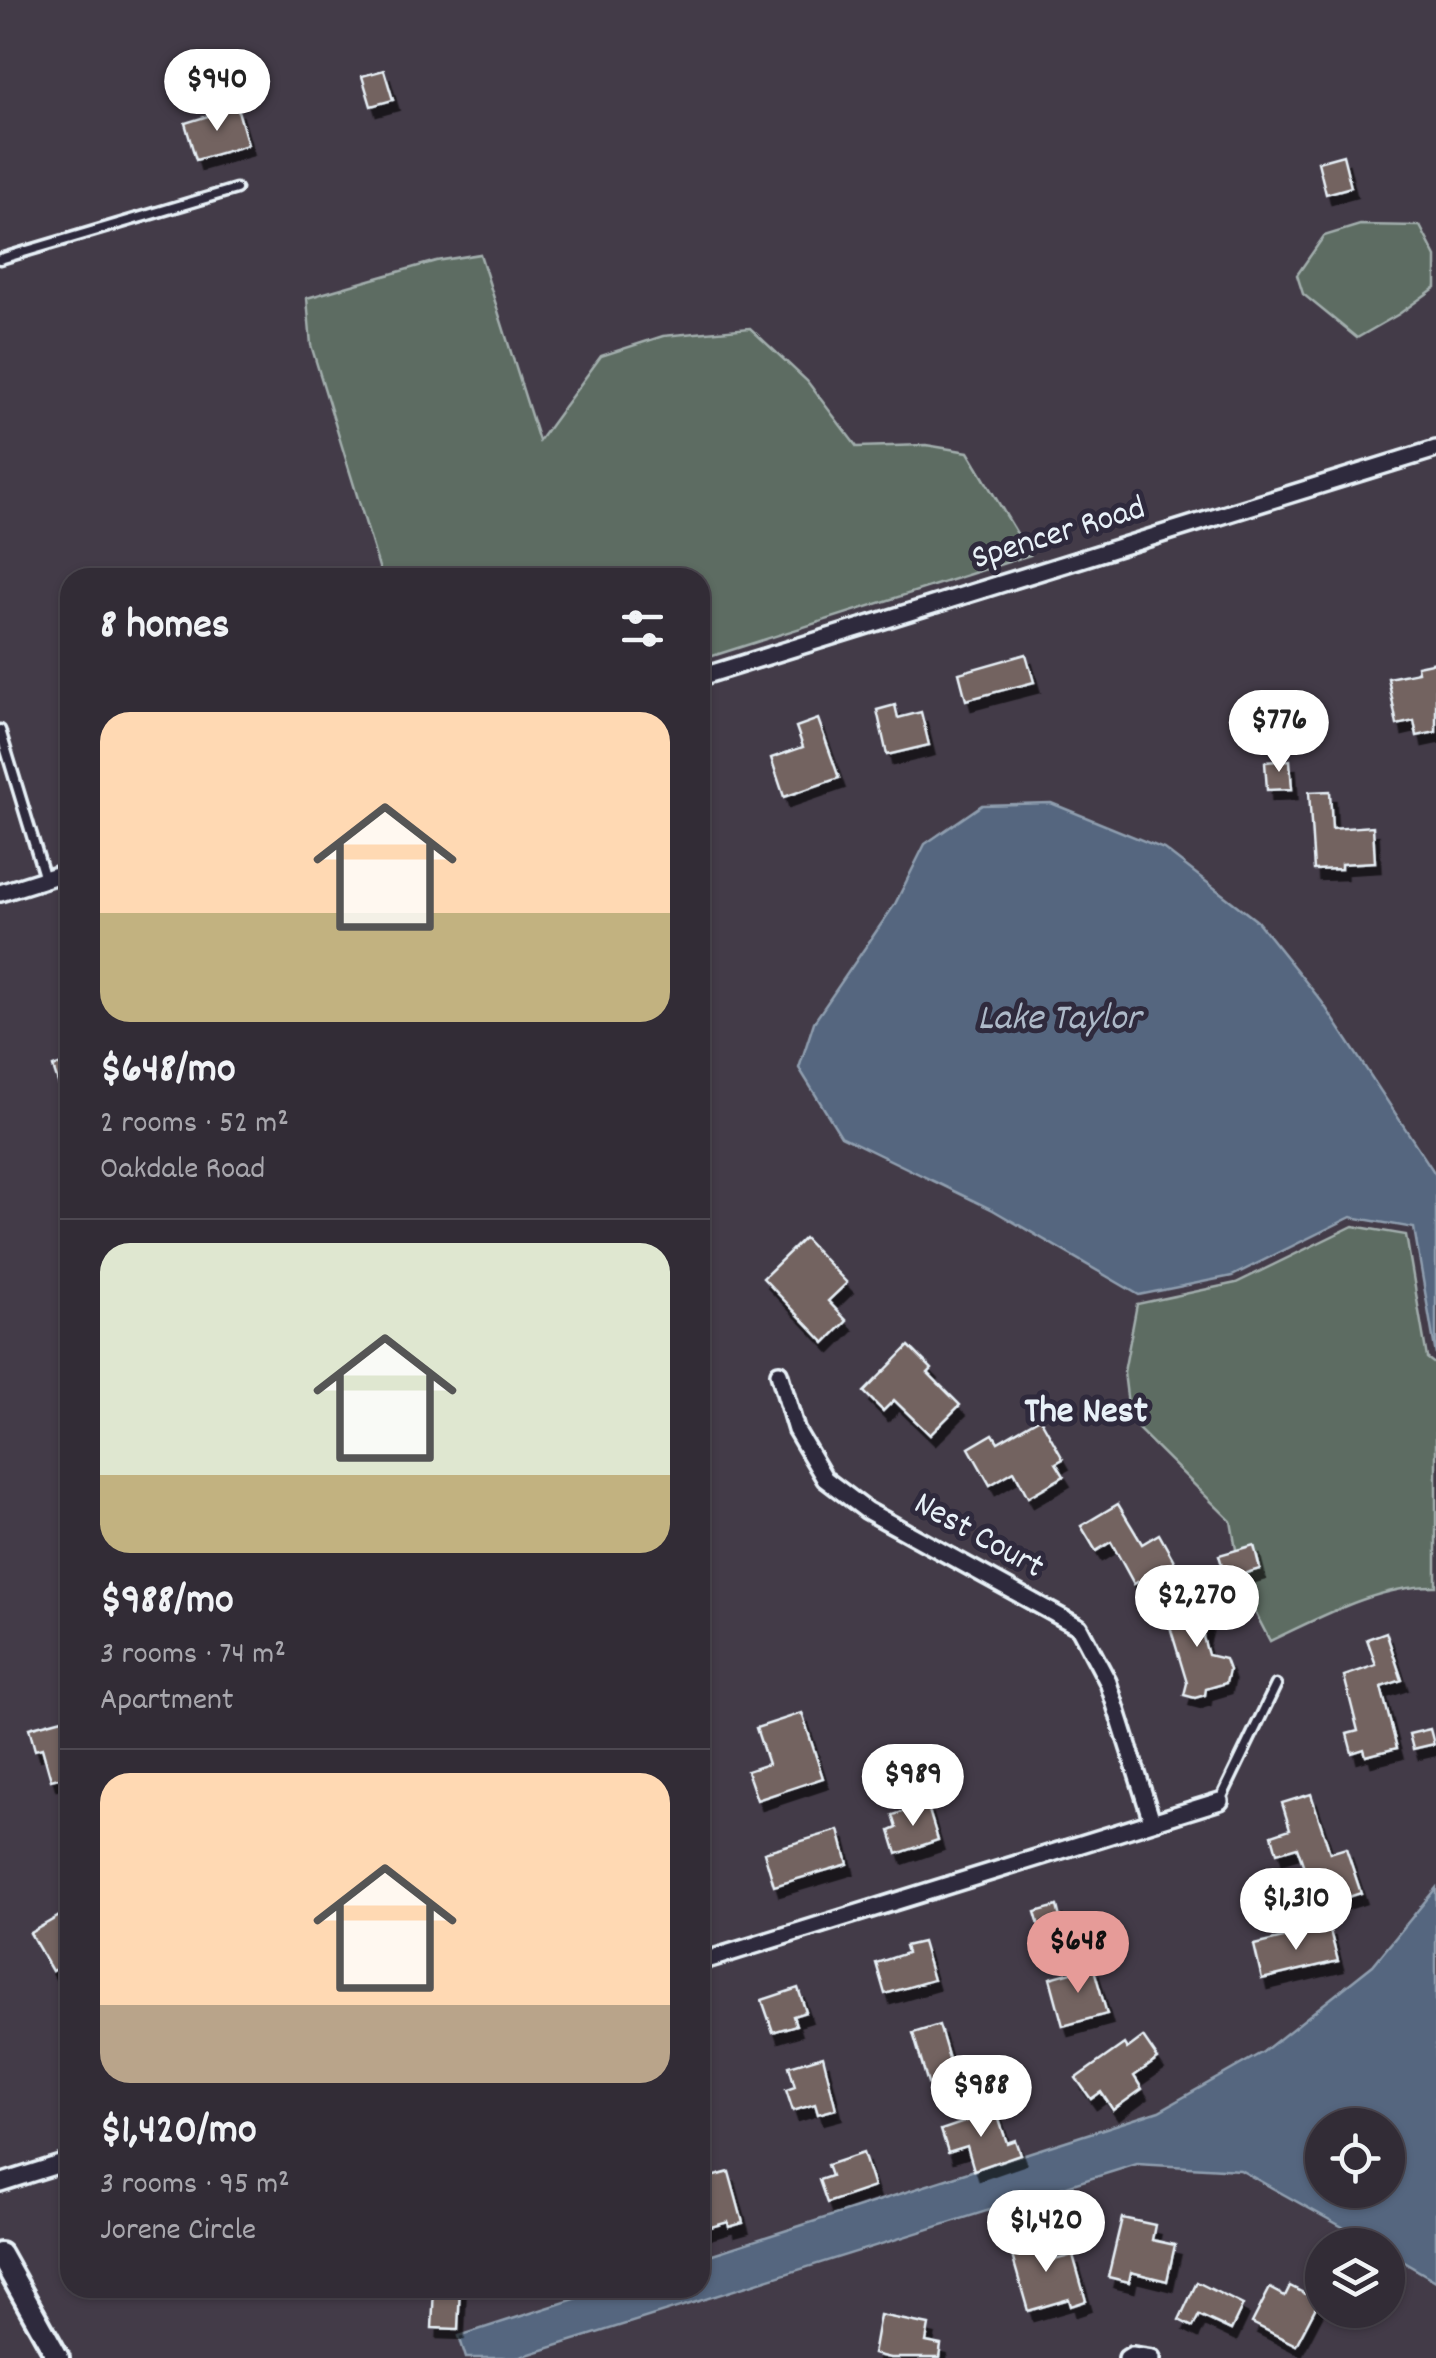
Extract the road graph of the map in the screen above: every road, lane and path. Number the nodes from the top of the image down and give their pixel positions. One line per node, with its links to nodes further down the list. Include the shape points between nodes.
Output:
1 (236, 188): 2 (lane)
2 (0, 260)
3 (1436, 449): 4 (street, Spencer Road)
4 (710, 674)
5 (0, 730): 7 (lane)
6 (60, 874): 7 (street)
7 (45, 879): 8 (street)
8 (0, 893)
9 (779, 1373): 12 (street, Nest Court, via 796,1430 824,1479 866,1510 1079,1627 1108,1682)
10 (1276, 1684): 11 (lane)
11 (1220, 1801): 12 (street)
12 (1152, 1820): 13 (street)
13 (710, 1959)
14 (60, 2164): 15 (street)
15 (0, 2184)
16 (0, 2254): 17 (main road)
17 (58, 2358)
18 (1126, 2358): 19 (street)
19 (1152, 2358)

